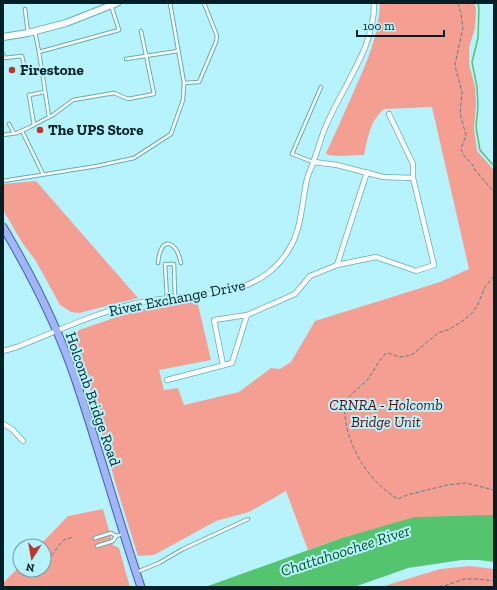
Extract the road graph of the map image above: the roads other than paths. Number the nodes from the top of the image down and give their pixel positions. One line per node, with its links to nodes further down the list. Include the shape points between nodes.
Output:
1 (170, 3): 9 (lane)
2 (204, 3): 16 (lane, via 218,36 199,82)
3 (374, 3): 26 (street, River Exchange Drive, via 373,23 367,44 325,128)
4 (113, 4): 7 (main road, via 66,23); 10 (lane, via 119,30)
5 (24, 9): 7 (lane)
6 (141, 31): 12 (lane)
7 (32, 32): 8 (main road); 10 (lane)
8 (3, 37)
9 (178, 51): 12 (lane); 16 (lane)
10 (39, 52): 15 (lane)
11 (3, 54): 13 (lane)
12 (146, 56): 14 (lane); 20 (lane, via 154,94 128,100 114,93 72,100)
13 (3, 58): 15 (lane, via 22,56 26,74)
14 (126, 59)
15 (43, 70): 18 (lane)
16 (184, 83): 28 (lane, via 183,100 171,134 134,158)
17 (322, 87): 26 (lane, via 292,154)
18 (45, 92): 20 (lane); 22 (lane, via 29,95)
19 (389, 114): 29 (street, via 413,164)
20 (49, 117): 22 (lane)
21 (9, 124): 24 (lane)
22 (34, 125): 23 (lane)
23 (22, 130): 24 (lane); 28 (lane)
24 (14, 133): 25 (lane)
25 (3, 135)
26 (314, 162): 27 (street); 35 (street, River Exchange Drive, via 307,178 298,229 285,255 276,266 253,283 240,288)
27 (367, 172): 29 (street, via 382,177); 34 (street)
28 (43, 174): 30 (lane)
29 (413, 178): 34 (street, via 434,265 416,271 376,257)
30 (3, 181)
31 (3, 227): 38 (main road, Holcomb Bridge Road, via 30,275)
32 (158, 263): 33 (lane, via 160,249 170,244 176,248)
33 (181, 263)
34 (338, 265): 37 (street, via 310,276 295,294)
35 (175, 297): 36 (street, River Exchange Drive); 36 (lane, via 174,264 165,264)
36 (167, 298): 38 (street, River Exchange Drive, via 108,310)
37 (247, 315): 40 (street, via 232,363); 40 (street, via 214,320)
38 (56, 331): 39 (street, River Exchange Drive); 45 (main road, Holcomb Bridge Road, via 76,380)
39 (3, 351)
40 (223, 365): 41 (street)
41 (167, 380)
42 (3, 424): 43 (street, via 12,429)
43 (23, 441)
44 (248, 519): 48 (lane)
45 (120, 535): 46 (lane, via 111,533); 47 (lane, via 113,541); 48 (main road, Holcomb Bridge Road)
46 (95, 538)
47 (97, 546)
48 (136, 572): 49 (main road, Holcomb Bridge Road)
49 (141, 586)

